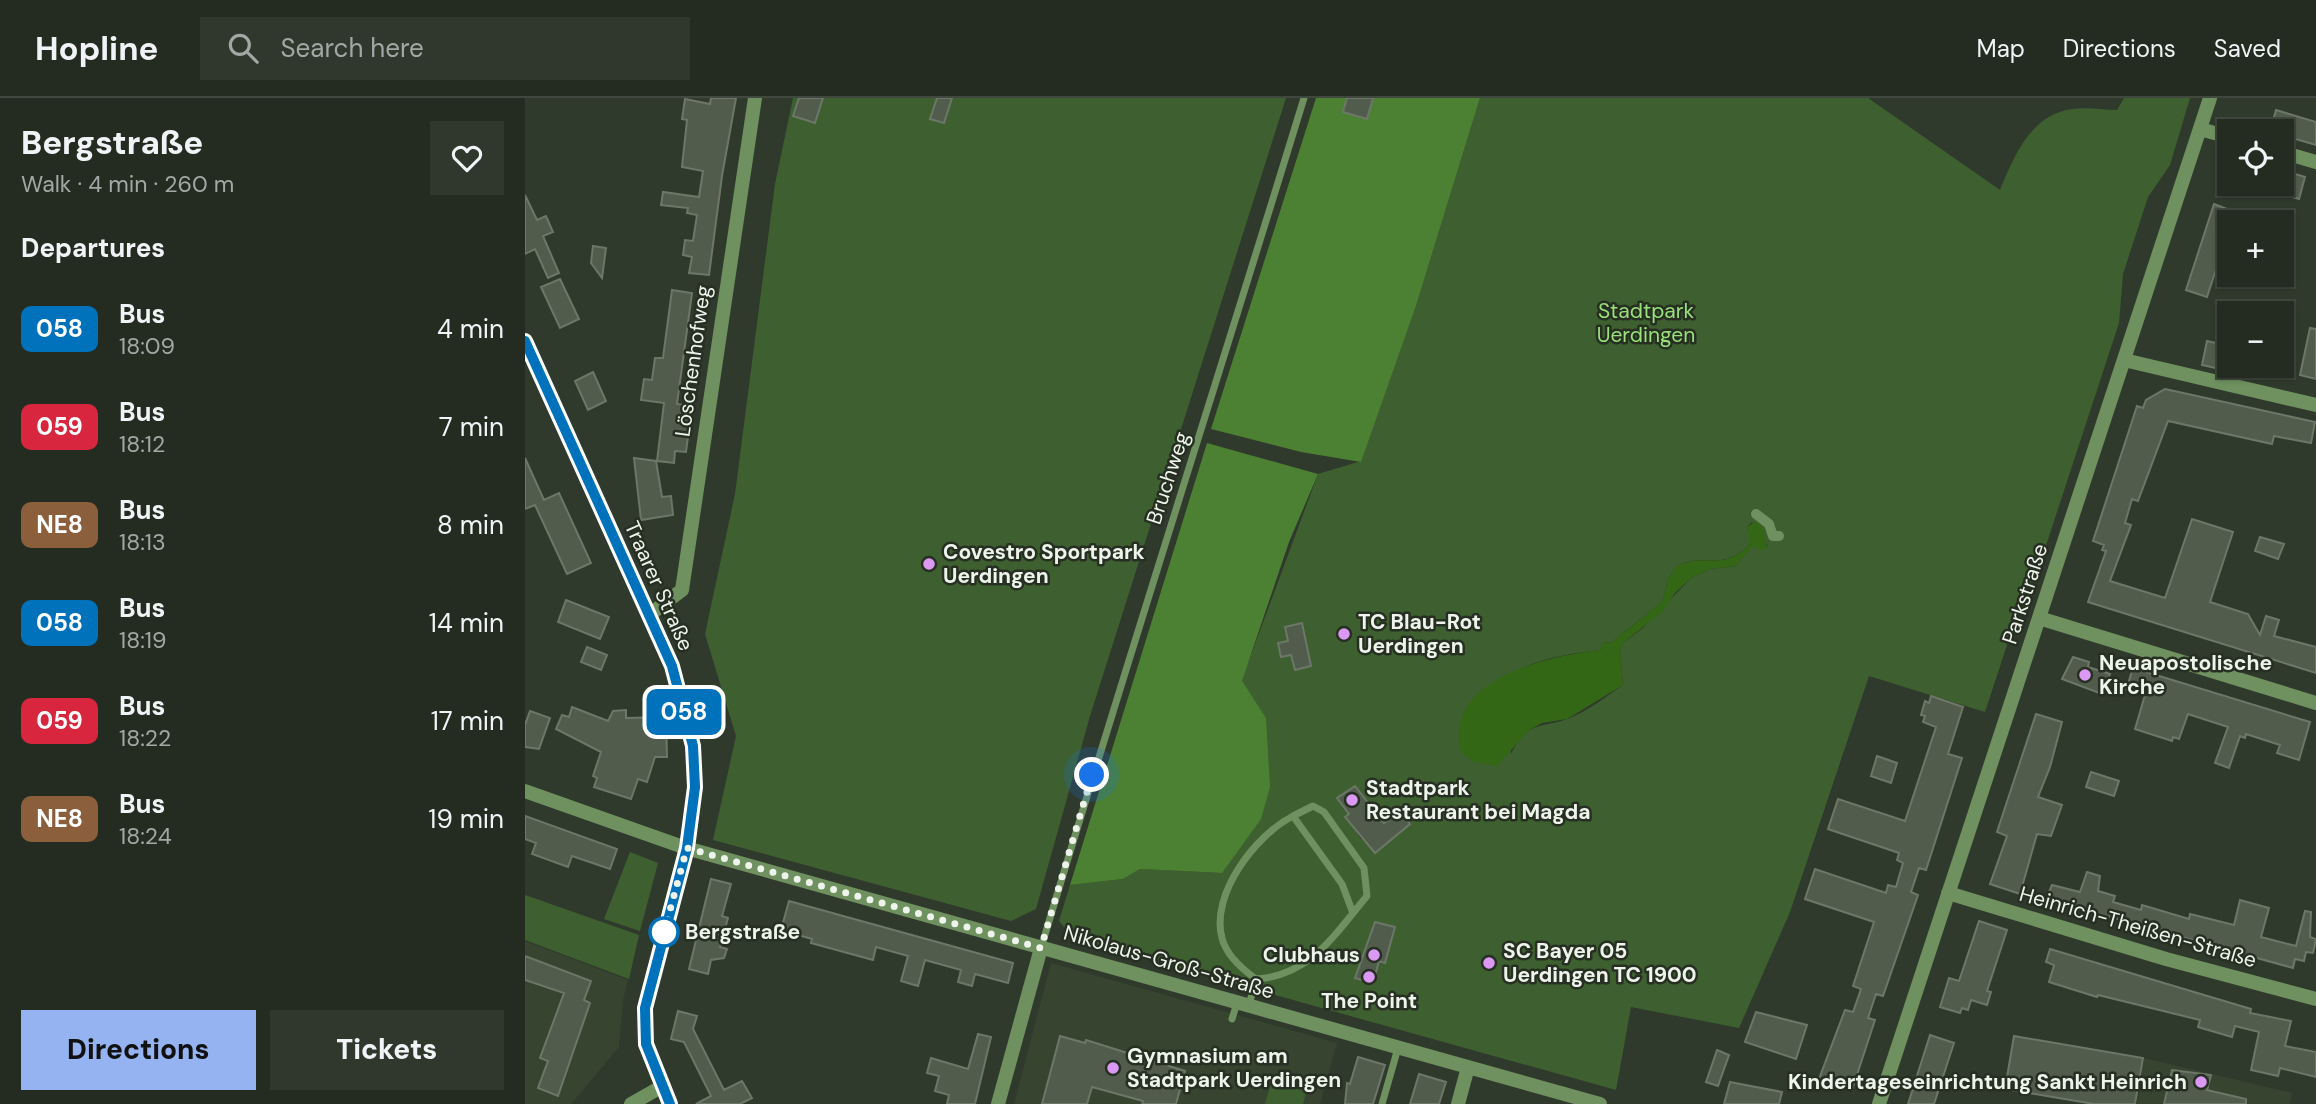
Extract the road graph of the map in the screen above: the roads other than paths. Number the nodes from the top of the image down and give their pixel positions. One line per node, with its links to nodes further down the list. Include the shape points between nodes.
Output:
1 (755, 98): 13 (street, Löschenhofweg, via 682,590)
2 (1304, 98): 21 (lane, Bruchweg, via 1107,722)
3 (2210, 98): 4 (street, Parkstraße)
4 (2200, 129): 5 (street); 9 (street, Parkstraße)
5 (2217, 134)
6 (2294, 156): 7 (street)
7 (2316, 162)
8 (525, 341): 13 (street, Traarer Straße)
9 (2124, 360): 10 (street); 14 (street, Parkstraße)
10 (2316, 405)
11 (1756, 514): 12 (street, via 1769,524 1773,536)
12 (1779, 536)
13 (649, 615): 18 (street, Traarer Straße, via 672,666 693,746 695,787)
14 (2039, 618): 15 (street); 19 (street, Parkstraße)
15 (2316, 704)
16 (525, 791): 18 (street)
17 (1293, 816): 20 (lane, via 1342,884); 20 (lane, via 1313,806 1324,812 1364,868 1367,896); 22 (lane, via 1273,827 1243,863 1229,884 1219,923 1222,941 1231,955)
18 (687, 848): 21 (street, Nikolaus-Groß-Straße); 28 (street, Traarer Straße, via 645,1008 646,1044)
19 (1948, 893): 23 (street, Heinrich-Theißen-Straße); 35 (street, Parkstraße)
20 (1353, 913): 22 (lane, via 1296,971)
21 (1041, 948): 24 (street, Nikolaus-Groß-Straße); 31 (street)
22 (1256, 979): 24 (lane)
23 (2316, 999)
24 (1243, 1004): 25 (lane); 26 (street, Nikolaus-Groß-Straße)
25 (1232, 1019)
26 (1398, 1048): 27 (street, Nikolaus-Groß-Straße); 32 (lane)
27 (1468, 1067): 33 (street); 34 (street, Nikolaus-Groß-Straße)
28 (661, 1087): 29 (street); 30 (street, Traarer Straße)
29 (631, 1104)
30 (670, 1104)
31 (998, 1104)
32 (1382, 1104)
33 (1458, 1104)
34 (1600, 1104)
35 (1879, 1104)

